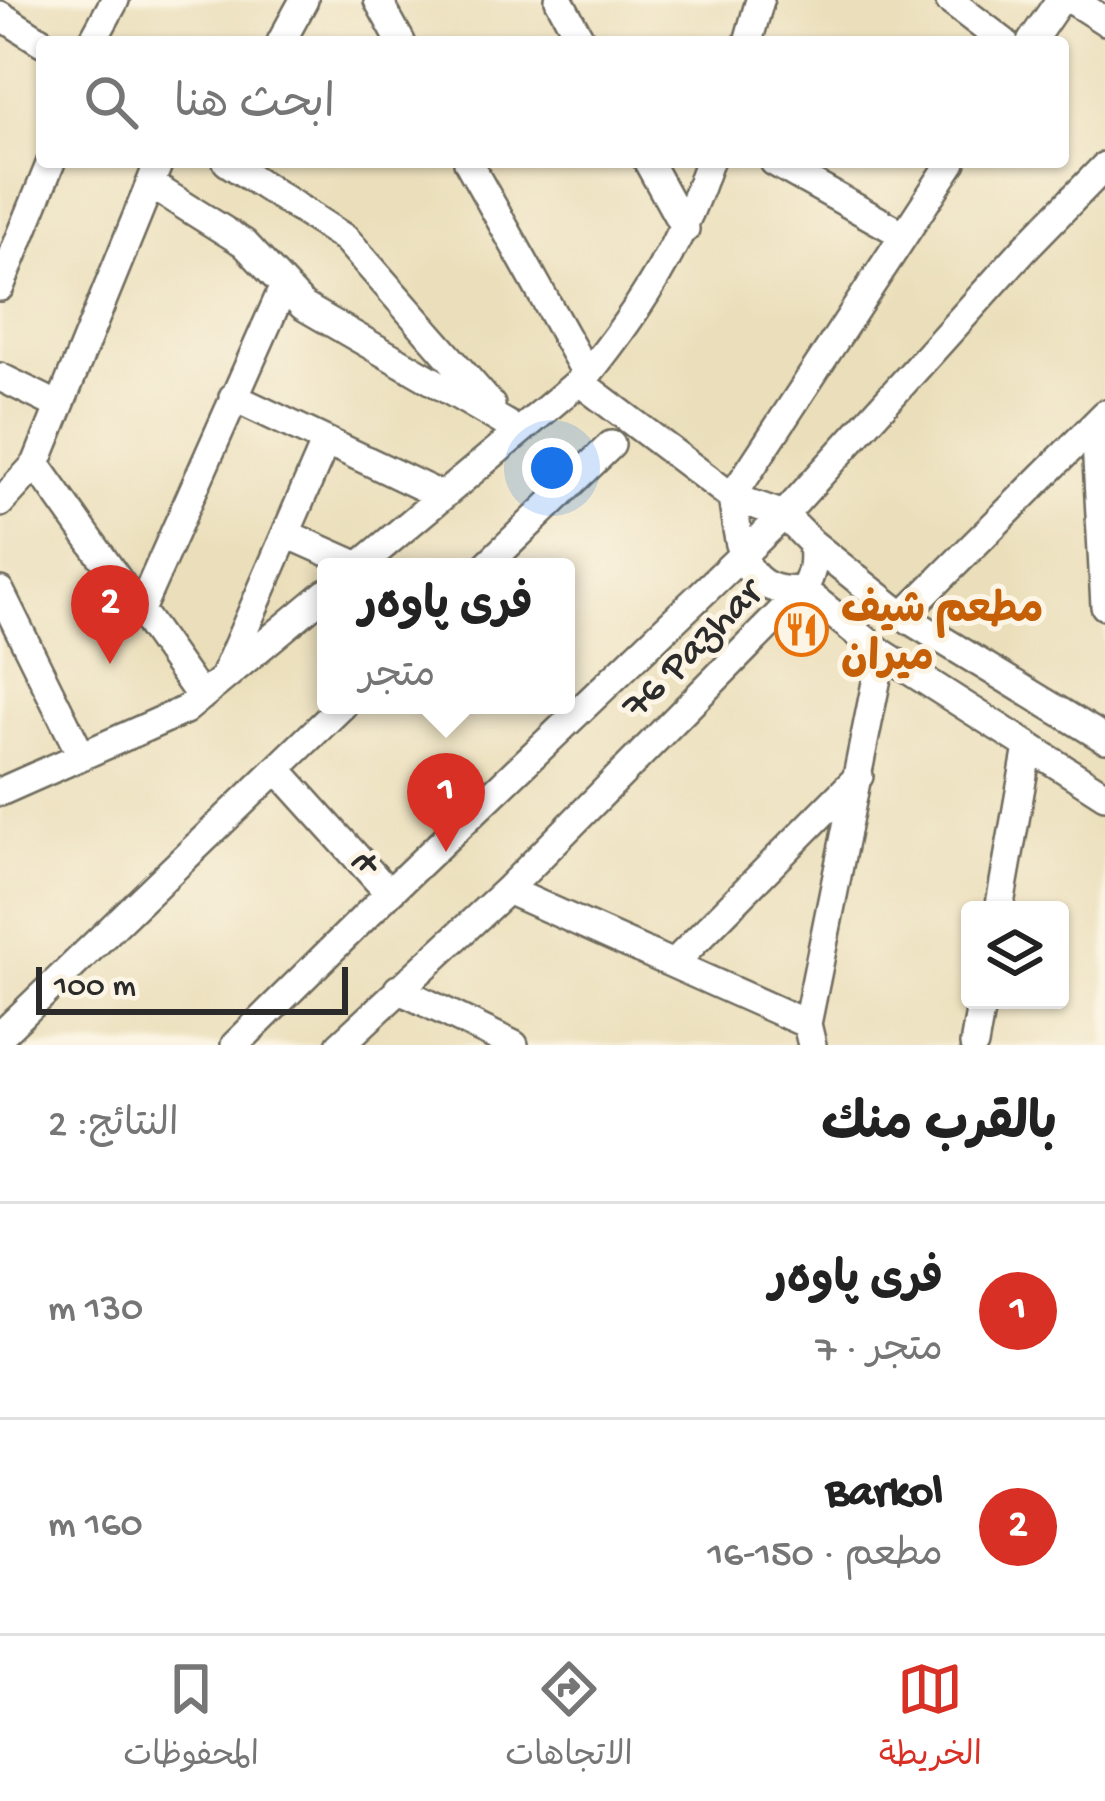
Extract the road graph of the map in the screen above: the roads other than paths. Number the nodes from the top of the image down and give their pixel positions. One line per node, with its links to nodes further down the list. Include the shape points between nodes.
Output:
1 (115, 0): 12 (street)
2 (304, 0): 13 (street)
3 (378, 0): 14 (street)
4 (559, 0): 15 (street)
5 (734, 0): 16 (street)
6 (760, 0): 16 (street)
7 (950, 0): 17 (street)
8 (1060, 0): 18 (street)
9 (1072, 0): 11 (street)
10 (0, 14): 19 (street)
11 (1105, 21)
12 (95, 36)
13 (283, 36)
14 (398, 36)
15 (579, 36)
16 (750, 36)
17 (996, 36)
18 (1035, 36)
19 (36, 38)
20 (1105, 166): 45 (street, 7)
21 (49, 168): 32 (street)
22 (236, 168): 38 (street, via 346,239)
23 (471, 168): 34 (street)
24 (651, 168): 29 (street)
25 (707, 168): 29 (street)
26 (785, 168): 30 (street)
27 (948, 168): 30 (street)
28 (154, 173): 31 (street, via 244,243); 36 (street)
29 (685, 229): 34 (street)
30 (904, 236): 43 (street)
31 (284, 286): 35 (street); 38 (street, via 303,306)
32 (0, 287)
33 (0, 377): 36 (street)
34 (584, 379): 38 (street); 43 (street)
35 (233, 398): 39 (street); 56 (street)
36 (59, 406): 41 (street)
37 (1100, 419): 55 (street); 57 (street)
38 (512, 429): 42 (street)
39 (326, 441): 42 (street); 46 (street)
40 (610, 445): 51 (street)
41 (36, 464): 44 (street); 56 (street)
42 (442, 496): 50 (street)
43 (733, 497): 45 (street); 48 (street)
44 (0, 503)
45 (784, 515): 47 (street); 48 (street, 7)
46 (287, 534): 49 (street); 59 (street)
47 (812, 542): 52 (street, 76 Pazhar); 57 (street)
48 (742, 553): 52 (street, via 764,586); 61 (street, 7)
49 (339, 558)
50 (369, 558)
51 (494, 558)
52 (803, 590): 58 (street); 70 (street, 76 Pazhar)
53 (0, 591): 65 (street)
54 (317, 600): 59 (street)
55 (1105, 606)
56 (140, 610): 59 (street)
57 (903, 616): 63 (street)
58 (882, 653): 64 (street); 67 (street)
59 (212, 688): 65 (street, via 185,710)
60 (334, 714): 66 (street)
61 (575, 714)
62 (575, 714): 71 (street, 7)
63 (1105, 739)
64 (1028, 747): 69 (street); 72 (street)
65 (81, 754): 68 (street)
66 (277, 769): 71 (street); 76 (street)
67 (860, 776): 73 (street); 77 (street)
68 (0, 791)
69 (1105, 795)
70 (507, 890): 73 (street); 74 (street, 76 Pazhar)
71 (389, 893): 78 (street, 7)
72 (1001, 901)
73 (673, 964): 77 (street)
74 (398, 989): 79 (street, 76 Pazhar); 80 (street)
75 (980, 1009): 81 (street)
76 (2, 1032)
77 (809, 1035)
78 (235, 1045)
79 (340, 1045)
80 (514, 1045)
81 (974, 1045)

